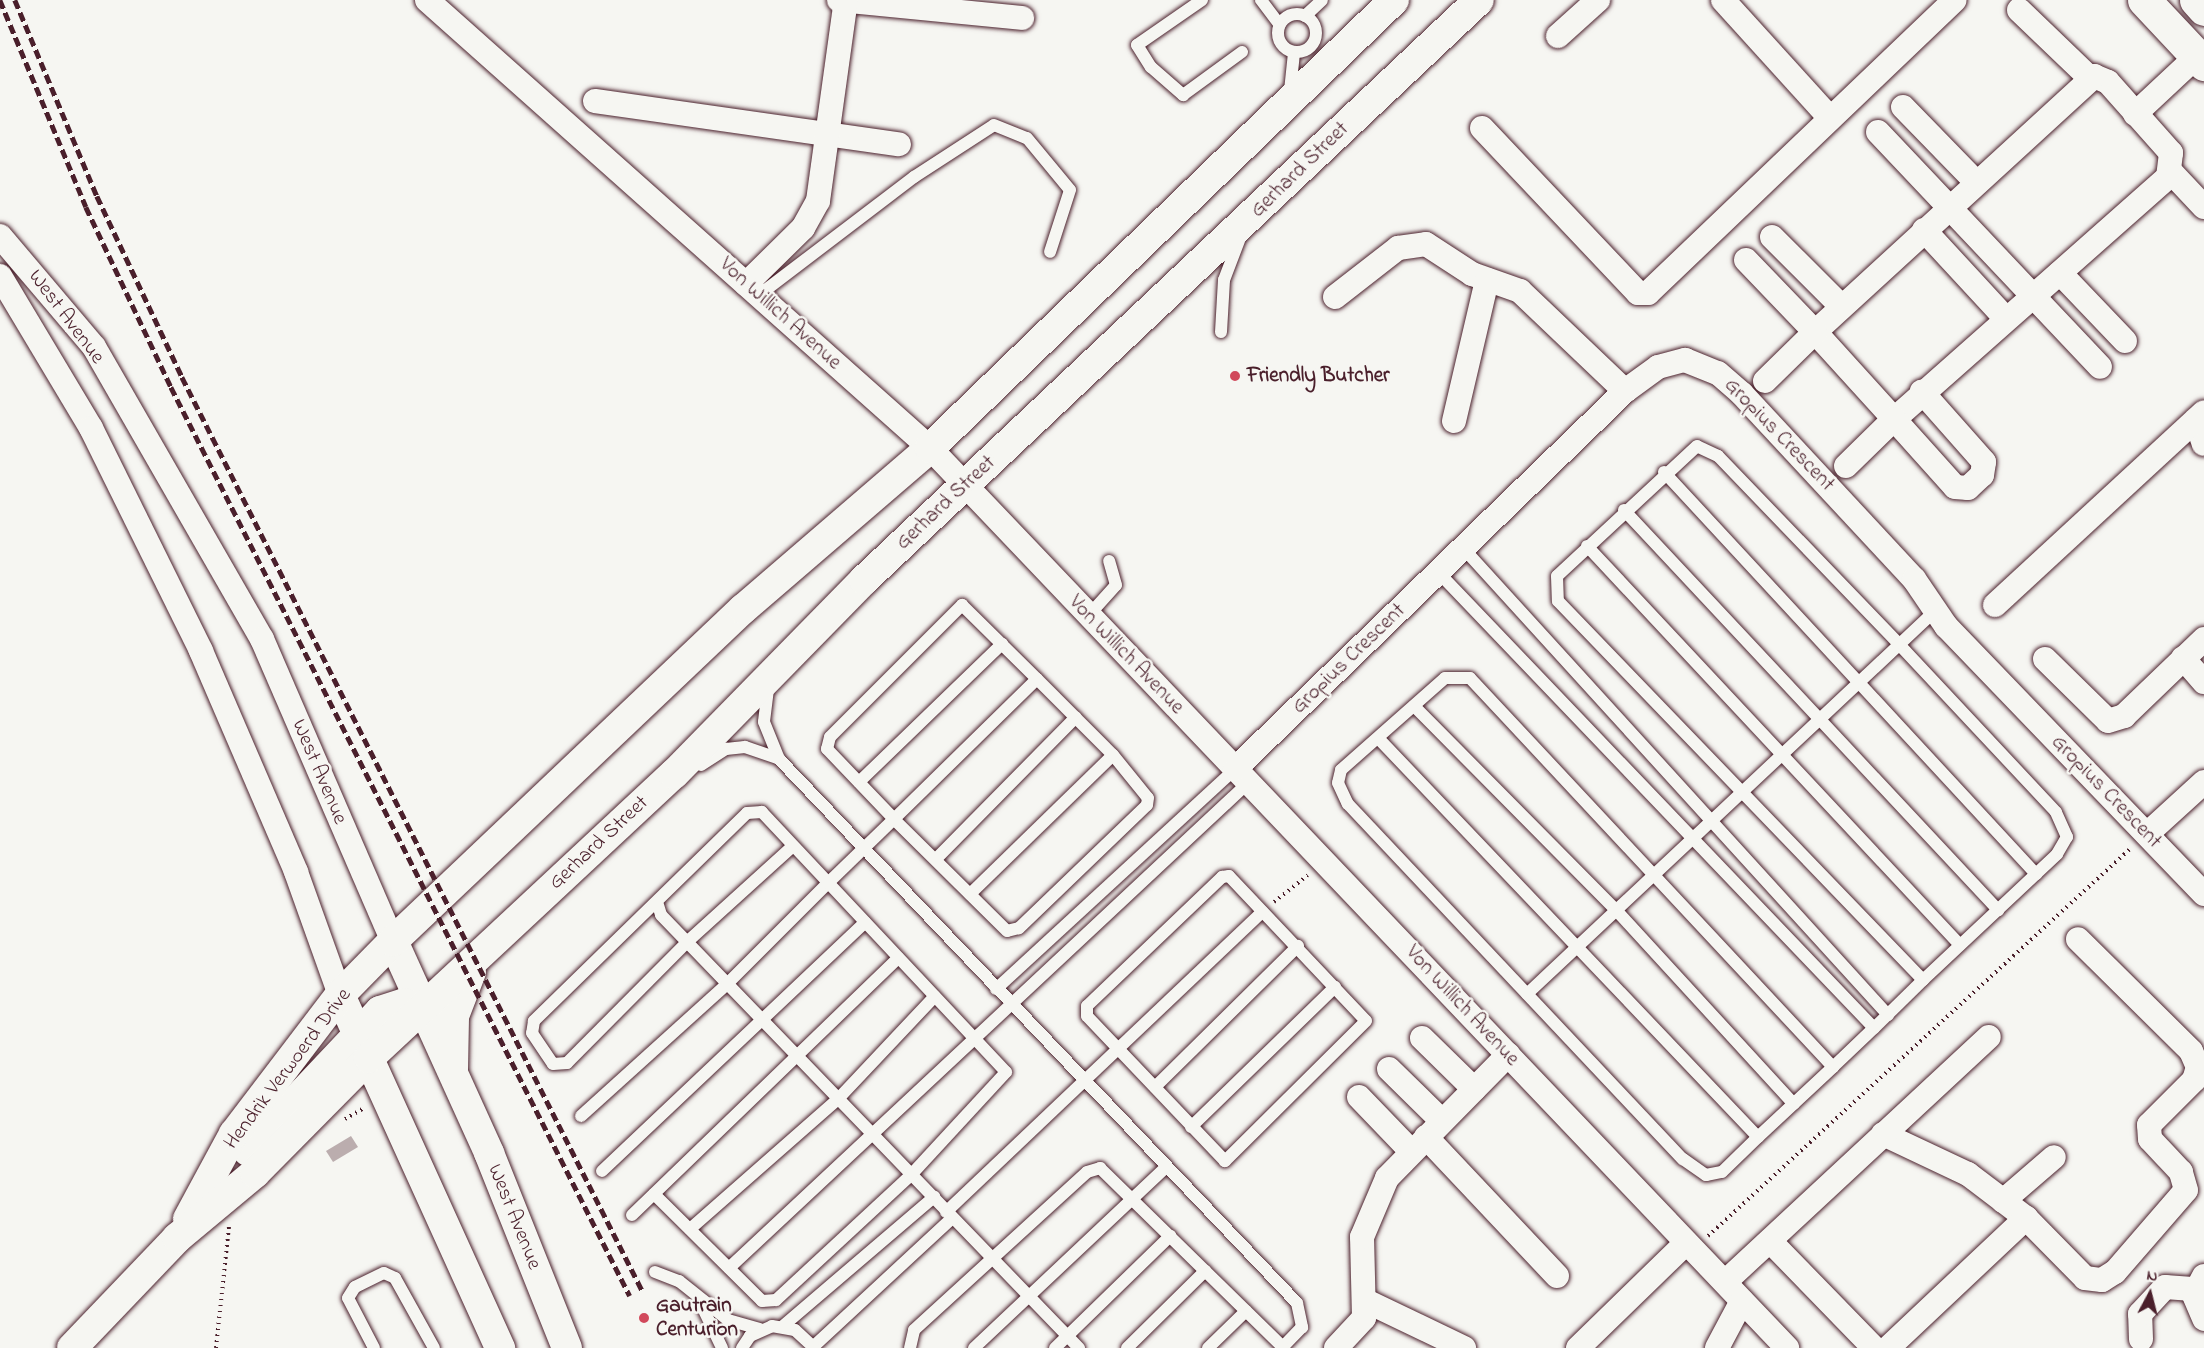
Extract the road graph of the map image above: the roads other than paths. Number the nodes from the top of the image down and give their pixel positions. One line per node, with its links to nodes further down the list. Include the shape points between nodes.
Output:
1 (427, 0): 47 (street, Von Willich Avenue)
2 (843, 0): 16 (street); 31 (street)
3 (1202, 0): 21 (lane, via 1137,45 1151,67 1183,94)
4 (1261, 0): 17 (lane)
5 (1322, 0): 15 (lane)
6 (1394, 0): 20 (street)
7 (1479, 0): 38 (street, Gerhard Street)
8 (1598, 0): 18 (street)
9 (1723, 0): 29 (street)
10 (1955, 0): 29 (street)
11 (2144, 0): 23 (main road)
12 (2196, 0): 14 (main road)
13 (2019, 9): 24 (street)
14 (2204, 9)
15 (1305, 16): 17 (lane, via 1288,16); 19 (lane, via 1314,24)
16 (1023, 18)
17 (1280, 25): 22 (lane, via 1279,42)
18 (1558, 36)
19 (1314, 42): 20 (lane); 22 (lane)
20 (1344, 51): 26 (street)
21 (1242, 52)
22 (1294, 52): 26 (lane)
23 (2200, 60): 28 (street)
24 (2090, 78): 28 (street, via 2103,78); 35 (street)
25 (595, 100): 31 (street)
26 (1286, 107): 63 (street)
27 (1903, 107): 35 (street)
28 (2135, 114): 34 (street, via 2173,156)
29 (1830, 118): 30 (street, via 1658,289 1643,294)
30 (1482, 128)
31 (825, 132): 33 (street); 47 (street, via 818,201 809,221)
32 (1878, 132): 36 (street)
33 (899, 144)
34 (2171, 172): 37 (street); 44 (street)
35 (1977, 183): 36 (street)
36 (1950, 207): 39 (street); 48 (street)
37 (2204, 207)
38 (1250, 218): 52 (lane, via 1228,264); 66 (street, Gerhard Street)
39 (1924, 230): 50 (street); 51 (street)
40 (0, 236): 114 (street, West Avenue, via 94,347 262,639)
41 (1772, 237): 50 (street)
42 (1050, 252): 47 (lane, via 1070,190 1027,138 994,125)
43 (1746, 260): 53 (street)
44 (2060, 273): 48 (street); 54 (street)
45 (0, 276): 126 (street, West Avenue, via 91,428 196,640 296,872)
46 (1487, 280): 49 (street, via 1425,244 1413,243 1398,248); 57 (street, via 1520,291); 61 (street)
47 (752, 289): 63 (street, Von Willich Avenue)
48 (2034, 295): 51 (street); 55 (street)
49 (1335, 297)
50 (1841, 306): 53 (street)
51 (2006, 319): 58 (street)
52 (1221, 332)
53 (1815, 332): 56 (street); 60 (street)
54 (2125, 341)
55 (2100, 367)
56 (1765, 381)
57 (1625, 391): 69 (street, Gropius Crescent); 73 (street, Gropius Crescent, via 1671,362 1699,363 1718,373 1827,483 1914,579)
58 (1922, 392): 60 (street); 60 (street, via 1984,462 1982,475 1968,488 1955,487)
59 (2200, 416): 62 (street); 72 (street)
60 (1894, 419): 64 (street)
61 (1454, 421)
62 (2204, 444)
63 (930, 448): 66 (street, Von Willich Avenue); 114 (street, via 743,609)
64 (1846, 466)
65 (1664, 472): 67 (lane); 76 (lane, via 1686,451 1708,447); 82 (lane)
66 (965, 487): 74 (street, Von Willich Avenue); 80 (street, Gerhard Street, via 864,580)
67 (1624, 510): 68 (lane); 86 (lane)
68 (1587, 546): 88 (lane); 95 (lane, via 1557,576 1558,601)
69 (1464, 549): 71 (street, Gropius Crescent); 97 (lane)
70 (1108, 561): 74 (lane, via 1116,585)
71 (1439, 573): 92 (street, Gropius Crescent); 99 (lane)
72 (1995, 605)
73 (1935, 611): 76 (lane); 98 (street, Gropius Crescent)
74 (1089, 615): 92 (street, Von Willich Avenue)
75 (2204, 639): 78 (street)
76 (1899, 643): 82 (lane); 103 (lane, via 2066,825 2067,837 2057,854)
77 (1002, 644): 81 (lane); 93 (lane); 93 (lane, via 960,606 830,738 827,749)
78 (2183, 658): 79 (street, via 2124,716 2108,721); 83 (street)
79 (2045, 659)
80 (771, 677): 90 (lane, via 764,722); 91 (street, Gerhard Street)
81 (1037, 680): 85 (lane); 96 (lane)
82 (1859, 681): 86 (lane); 103 (lane)
83 (2204, 682)
84 (1414, 706): 87 (lane); 104 (lane, via 1445,678 1461,674 1470,678); 109 (lane)
85 (1076, 717): 89 (lane); 102 (lane)
86 (1816, 720): 88 (lane); 110 (lane)
87 (1378, 738): 118 (lane); 125 (lane, via 1341,770 1340,793)
88 (1781, 753): 95 (lane); 116 (lane)
89 (1113, 755): 106 (lane); 106 (lane, via 1148,798 1148,805 1012,931)
90 (779, 759): 91 (lane, via 745,747 726,749 699,767); 101 (lane)
91 (674, 774): 119 (street, Gerhard Street)
92 (1242, 776): 124 (lane); 128 (lane); 139 (street, Von Willich Avenue)
93 (859, 782): 96 (lane)
94 (2204, 782): 98 (street)
95 (1742, 789): 97 (lane); 121 (lane)
96 (894, 819): 101 (lane); 102 (lane)
97 (1710, 820): 99 (lane); 130 (lane)
98 (2147, 834): 107 (street, Gropius Crescent)
99 (1692, 837): 104 (lane); 132 (lane)
100 (793, 846): 105 (lane); 108 (lane, via 762,812 747,813); 115 (lane)
101 (867, 846): 105 (lane); 124 (lane)
102 (936, 859): 106 (lane)
103 (2036, 874): 110 (lane)
104 (1653, 875): 109 (lane); 141 (lane)
105 (828, 883): 112 (lane); 122 (lane)
106 (970, 894)
107 (2204, 894)
108 (658, 905): 115 (lane); 115 (lane, via 534,1021 532,1033 554,1064 567,1063)
109 (1616, 910): 118 (lane); 149 (lane)
110 (1998, 910): 116 (lane)
111 (1262, 912): 117 (lane); 137 (lane); 137 (lane, via 1229,876 1213,885 1087,1006 1087,1016)
112 (865, 922): 120 (lane); 131 (lane)
113 (2078, 939): 167 (street, via 2194,1055 2194,1080 2155,1114 2148,1132 2181,1172 2186,1190 2102,1280 2081,1276)
114 (393, 941): 126 (street, Hendrik Verwoerd Drive); 129 (street, West Avenue)
115 (687, 942): 122 (lane)
116 (1960, 945): 121 (lane)
117 (1298, 946): 123 (lane); 145 (lane)
118 (1578, 946): 125 (lane); 155 (lane)
119 (479, 956): 129 (street, Gerhard Street); 143 (street, via 454,1016)
120 (898, 958): 127 (lane); 138 (lane)
121 (1923, 980): 130 (lane)
122 (728, 983): 131 (lane); 150 (lane)
123 (1335, 987): 151 (lane); 151 (lane, via 1365,1018 1364,1024 1225,1161)
124 (996, 989): 128 (lane)
125 (1527, 994): 155 (lane, via 1696,1171 1722,1172)
126 (340, 995): 133 (street, West Avenue); 160 (street, Hendrik Verwoerd Drive, via 234,1134)
127 (935, 996): 135 (lane); 148 (lane)
128 (1010, 1004): 135 (lane); 144 (lane)
129 (422, 1014): 133 (street, via 405,1003 392,1004); 140 (street, Hendrik Verwoerd Drive); 143 (street, West Avenue)
130 (1888, 1015): 132 (lane)
131 (763, 1020): 138 (lane); 158 (lane)
132 (1874, 1028): 141 (lane)
133 (356, 1032): 140 (street, West Avenue); 160 (street, via 255,1146)
134 (1989, 1037): 152 (street)
135 (974, 1038): 154 (lane); 159 (lane, via 1006,1072)
136 (1422, 1038): 146 (street)
137 (1118, 1047): 144 (lane); 145 (lane)
138 (797, 1055): 148 (lane); 161 (lane)
139 (1508, 1055): 146 (street); 172 (street, Von Willich Avenue)
140 (369, 1058): 170 (street, Hendrik Verwoerd Drive, via 255,1173); 194 (street, West Avenue)
141 (1833, 1067): 149 (lane)
142 (1389, 1069): 153 (street)
143 (454, 1077): 195 (street, West Avenue)
144 (1083, 1081): 157 (lane); 166 (lane)
145 (1155, 1088): 151 (lane)
146 (1474, 1089): 153 (street)
147 (1359, 1097): 153 (street)
148 (838, 1099): 154 (lane); 168 (lane)
149 (1794, 1104): 155 (lane)
150 (581, 1116)
151 (1191, 1127)
152 (1883, 1134): 164 (street, via 1946,1162); 171 (street)
153 (1426, 1136): 177 (street); 181 (street, via 1395,1165 1365,1225)
154 (874, 1137): 159 (lane); 174 (lane)
155 (1758, 1137)
156 (2054, 1157): 164 (street)
157 (1165, 1168): 163 (lane); 204 (lane, via 1302,1310 1302,1327)
158 (602, 1171)
159 (911, 1175): 162 (lane); 174 (lane, via 776,1300 762,1301)
160 (212, 1177): 170 (street, Hendrik Verwoerd Drive)
161 (654, 1194): 165 (lane); 168 (lane)
162 (934, 1197): 166 (lane); 186 (lane)
163 (1133, 1200): 169 (lane); 173 (lane, via 1100,1168 1086,1172); 180 (lane)
164 (2003, 1201): 167 (street)
165 (632, 1215)
166 (949, 1215): 173 (lane); 190 (lane)
167 (2026, 1218): 211 (street)
168 (690, 1230): 174 (lane)
169 (1170, 1236): 175 (lane); 188 (lane)
170 (177, 1238): 191 (street, Hendrik Verwoerd Drive)
171 (1770, 1241): 178 (street); 210 (street)
172 (1688, 1247): 178 (street, Von Willich Avenue); 207 (street)
173 (992, 1259): 180 (lane); 198 (lane, via 914,1330)
174 (729, 1268)
175 (1205, 1271): 184 (lane); 202 (lane)
176 (655, 1272): 183 (lane, via 679,1281)
177 (1557, 1276)
178 (1725, 1282): 182 (street, Von Willich Avenue)
179 (2200, 1282): 185 (street, via 2194,1305); 189 (street, via 2165,1287 2140,1314)
180 (1030, 1298): 188 (lane); 199 (lane)
181 (1364, 1300): 205 (street, via 1362,1323); 206 (street)
182 (1742, 1301): 208 (street); 209 (street, Von Willich Avenue)
183 (700, 1302): 187 (lane, via 728,1320); 196 (lane)
184 (1246, 1311): 203 (lane); 204 (lane)
185 (2204, 1319)
186 (783, 1326): 187 (lane); 190 (lane)
187 (760, 1329): 197 (lane)
188 (1067, 1336): 200 (lane); 201 (lane)
189 (2140, 1345)
190 (814, 1347)
191 (72, 1348)
192 (374, 1348): 193 (lane, via 348,1298 355,1287 384,1273 394,1278)
193 (434, 1348)
194 (500, 1348)
195 (567, 1348)
196 (722, 1348)
197 (742, 1348)
198 (910, 1348)
199 (974, 1348)
200 (1055, 1348)
201 (1079, 1348)
202 (1127, 1348)
203 (1208, 1348)
204 (1283, 1348)
205 (1336, 1348)
206 (1464, 1348)
207 (1578, 1348)
208 (1717, 1348)
209 (1787, 1348)
210 (1874, 1348)
211 (1888, 1348)

